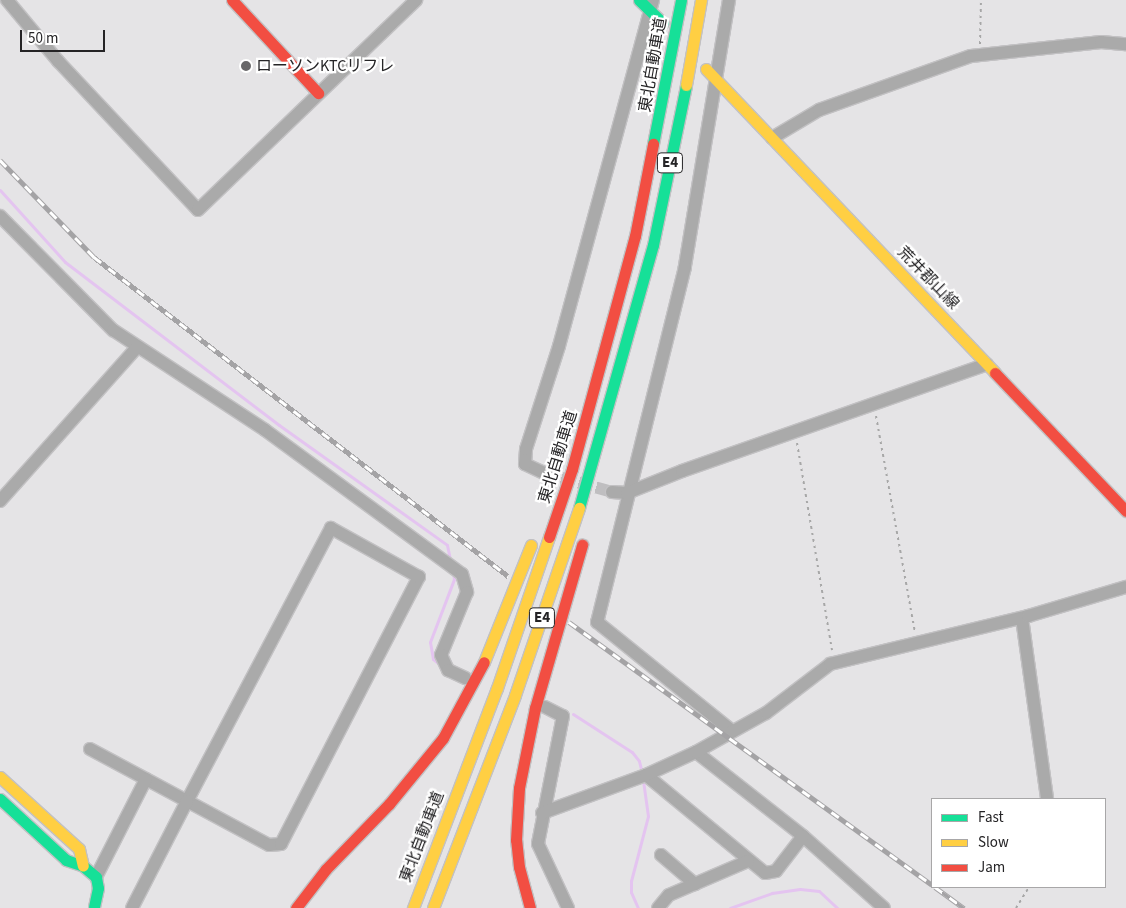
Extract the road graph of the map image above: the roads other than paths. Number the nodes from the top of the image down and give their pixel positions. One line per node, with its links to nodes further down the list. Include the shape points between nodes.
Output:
1 (7, 0): 13 (street, via 58,61 198,210)
2 (232, 0): 13 (main road)
3 (416, 0): 13 (street)
4 (639, 0): 8 (main road)
5 (682, 0): 16 (main road, 東北自動車道 / E4, via 650,170)
6 (701, 0): 17 (main road, E4, via 677,133)
7 (729, 0): 12 (street)
8 (652, 6): 9 (main road); 21 (street, via 607,161 559,346 526,449 525,464)
9 (663, 23)
10 (1126, 44): 14 (street, via 1101,42 980,54 819,110)
11 (706, 69): 12 (main road, 荒井郡山線)
12 (718, 81): 14 (main road, 荒井郡山線); 24 (street, via 685,267)
13 (318, 94)
14 (772, 138): 19 (main road, 荒井郡山線)
15 (0, 216): 18 (street, via 113,330)
16 (613, 324): 20 (main road, via 582,393); 49 (main road, 東北自動車道 / E4, via 556,518)
17 (632, 325): 22 (main road); 50 (main road, E4, via 568,541 515,695)
18 (137, 347): 25 (street); 31 (street, via 265,430 462,574 467,592 441,655 448,670)
19 (987, 364): 24 (street); 26 (main road, 荒井郡山線)
20 (562, 457)
21 (551, 476)
22 (601, 477)
23 (612, 492): 24 (street)
24 (627, 493): 33 (street, via 597,622)
25 (0, 501)
26 (1126, 510)
27 (535, 534): 53 (main road, via 493,645 442,738 389,804 326,869)
28 (584, 536): 54 (main road, via 535,708 518,788 516,840 519,867)
29 (1126, 587): 30 (street)
30 (1022, 618): 33 (street, via 835,662 814,674 766,713); 39 (street)
31 (465, 678)
32 (545, 707): 42 (street, via 563,716)
33 (732, 731): 35 (street)
34 (90, 749): 38 (street)
35 (696, 752): 36 (street); 43 (street)
36 (646, 775): 42 (street); 45 (street)
37 (0, 777): 46 (main road, via 80,849)
38 (146, 779): 41 (street); 47 (street)
39 (1047, 798)
40 (0, 800): 46 (main road, via 66,860)
41 (187, 801): 41 (street, via 269,845 281,844 418,577 331,528); 51 (street)
42 (542, 813): 55 (street, via 540,851)
43 (803, 836): 45 (street, via 776,871 765,873); 57 (street)
44 (661, 855): 48 (street)
45 (748, 861): 48 (street)
46 (83, 866): 47 (main road)
47 (96, 877): 52 (main road, via 98,888)
48 (695, 884): 56 (street, via 666,897)
49 (414, 905)
50 (434, 906)
51 (135, 907)
52 (94, 908)
53 (296, 908)
54 (530, 908)
55 (568, 908)
56 (658, 908)
57 (884, 908)

